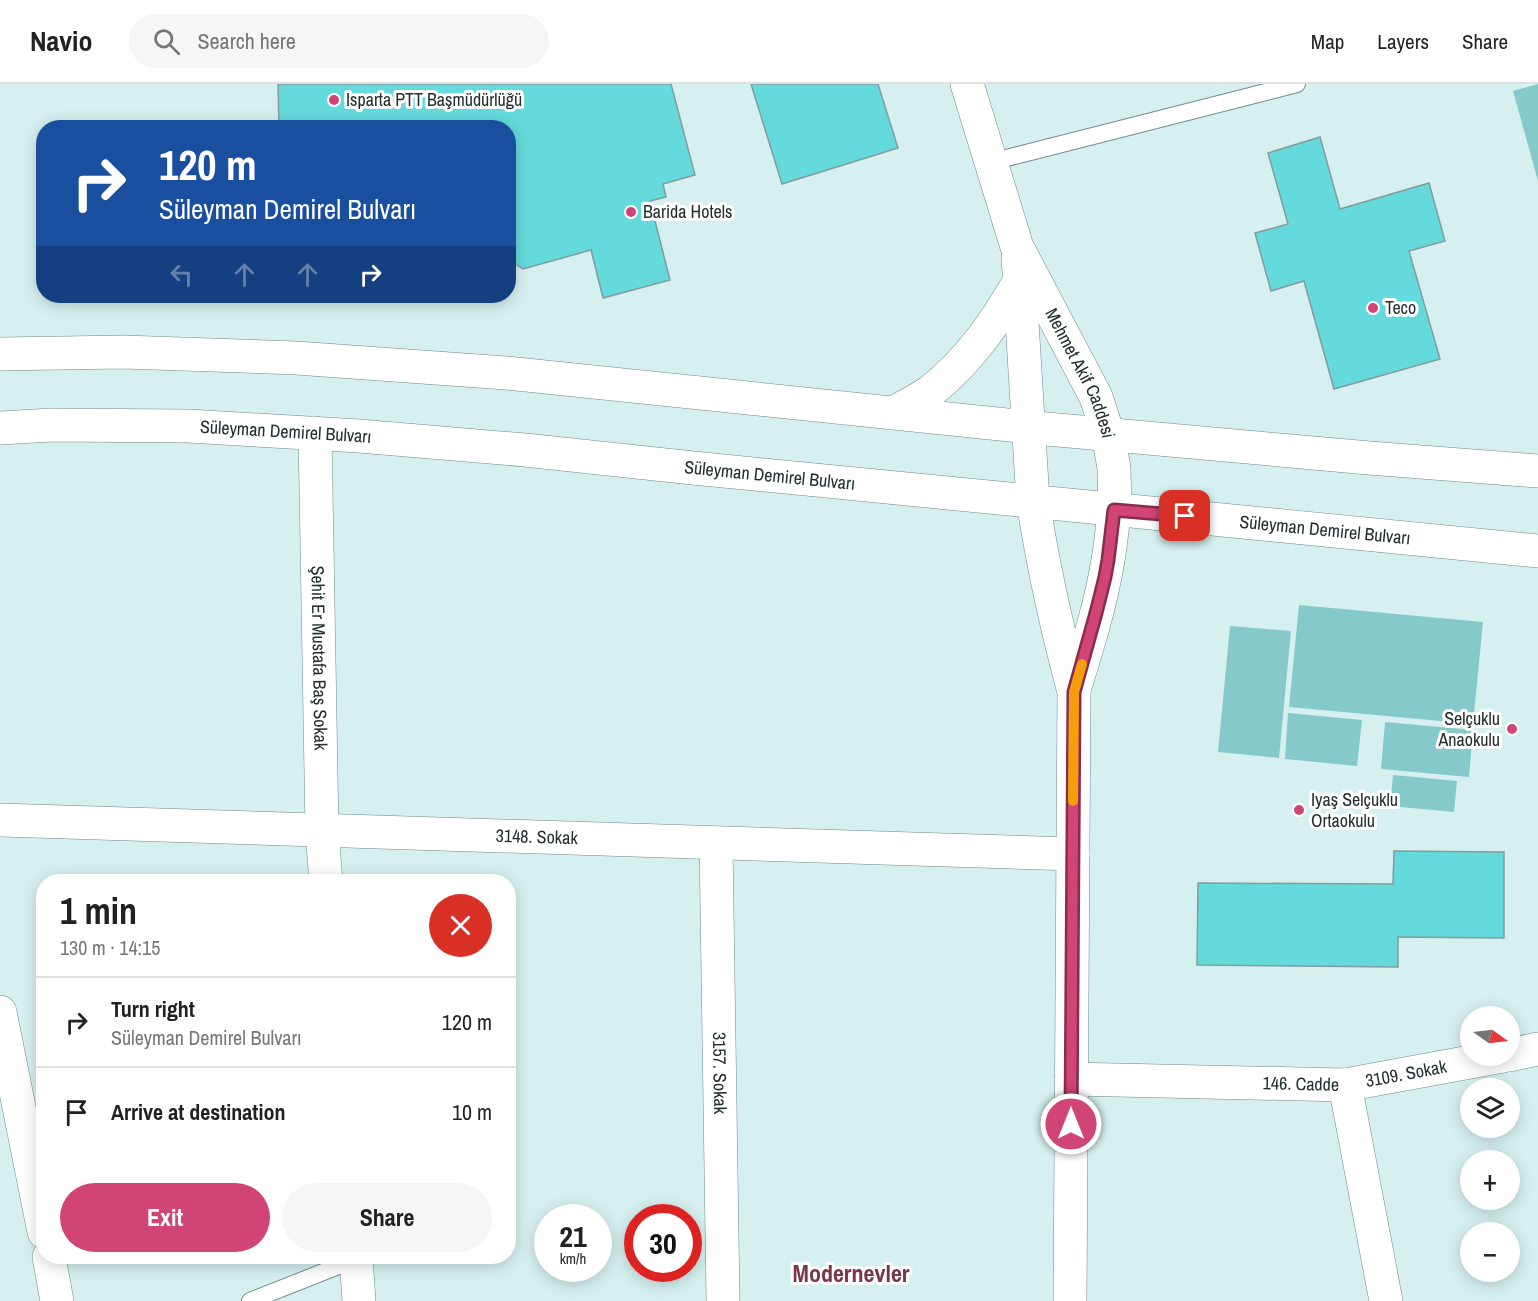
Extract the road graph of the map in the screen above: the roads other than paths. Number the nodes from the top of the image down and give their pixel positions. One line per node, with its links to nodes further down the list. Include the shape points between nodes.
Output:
1 (967, 84): 3 (street, Mehmet Akif Caddesi)
2 (1297, 84): 3 (lane)
3 (991, 162): 4 (street, Mehmet Akif Caddesi)
4 (1017, 247): 5 (street, Mehmet Akif Caddesi); 11 (street, Mehmet Akif Caddesi, via 1096,397)
5 (1019, 282): 7 (street, via 997,319 954,372); 8 (street, Mehmet Akif Caddesi)
6 (0, 354): 7 (street, via 123,352 296,358 518,375)
7 (895, 412): 8 (street)
8 (1028, 426): 11 (street); 13 (street, Mehmet Akif Caddesi)
9 (0, 428): 10 (street, Süleyman Demirel Bulvarı, via 188,426)
10 (315, 433): 13 (street, Süleyman Demirel Bulvarı); 18 (street, Şehit Er Mustafa Baş Sokak)
11 (1108, 434): 12 (street); 14 (street, Mehmet Akif Caddesi, via 1114,468)
12 (1538, 471)
13 (1033, 501): 14 (street, Süleyman Demirel Bulvarı); 16 (street, Mehmet Akif Caddesi, via 1043,564)
14 (1114, 510): 15 (street, Süleyman Demirel Bulvarı); 16 (street, Mehmet Akif Caddesi, via 1107,569)
15 (1538, 551)
16 (1074, 692): 20 (street)
17 (0, 820): 18 (street, 3148. Sokak)
18 (322, 831): 19 (street, 3148. Sokak); 21 (street, Şehit Er Mustafa Baş Sokak)
19 (716, 843): 20 (street, 3148. Sokak); 35 (street, 3157. Sokak)
20 (1073, 854): 26 (street)
21 (325, 874)
22 (0, 1012): 28 (street)
23 (1538, 1049): 24 (street)
24 (1520, 1053)
25 (1460, 1064): 27 (street, 3109. Sokak)
26 (1071, 1079): 27 (street, 146. Cadde); 36 (street)
27 (1345, 1085): 37 (street, 146. Cadde)
28 (36, 1192)
29 (49, 1264): 32 (street)
30 (341, 1264): 33 (lane)
31 (356, 1264): 34 (street)
32 (57, 1301)
33 (250, 1301)
34 (359, 1301)
35 (723, 1301)
36 (1070, 1301)
37 (1386, 1301)

